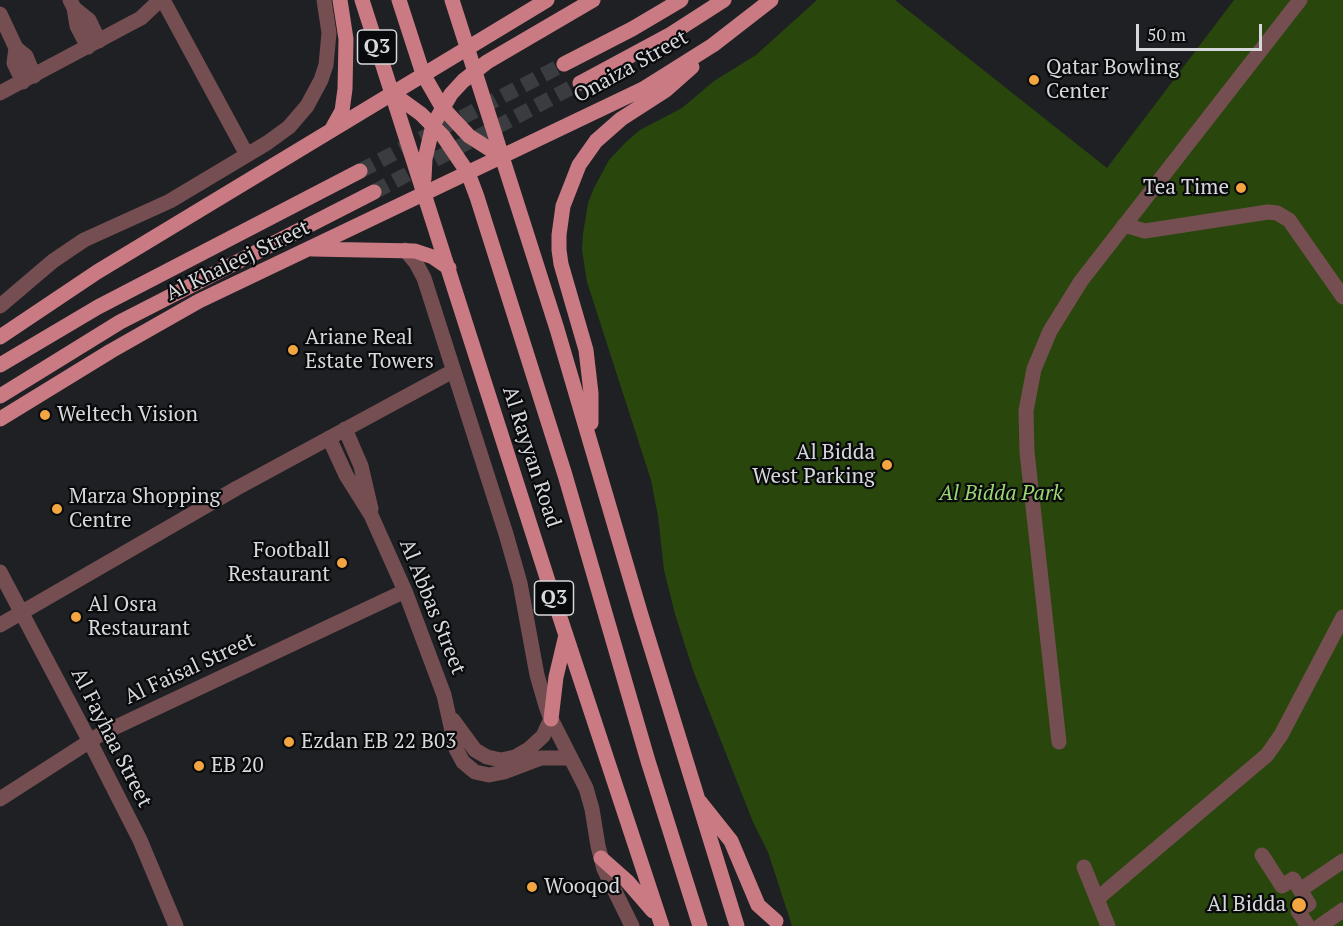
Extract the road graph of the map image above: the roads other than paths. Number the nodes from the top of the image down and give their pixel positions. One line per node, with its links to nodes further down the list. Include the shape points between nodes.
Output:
1 (162, 0): 15 (street, via 141,18); 28 (street)
2 (324, 0): 28 (street, via 328,49 315,93 289,127)
3 (340, 0): 27 (main road, via 346,39 345,89 342,111)
4 (362, 0): 24 (main road, Al Rayyan Road / Q3)
5 (399, 0): 20 (main road)
6 (452, 0): 17 (main road)
7 (547, 0): 17 (main road)
8 (592, 0): 19 (main road)
9 (681, 0): 18 (main road, Onaiza Street)
10 (724, 0): 22 (main road, Onaiza Street)
11 (771, 0): 16 (main road, Onaiza Street)
12 (1300, 0): 34 (street)
13 (72, 4): 15 (street, via 77,26)
14 (0, 14): 21 (street, via 16,48 14,63)
15 (94, 44): 21 (street)
16 (712, 45): 29 (main road, Onaiza Street, via 643,89); 46 (main road, via 666,90 621,119 596,141 579,165 563,206 559,250 588,360)
17 (467, 48): 19 (main road); 20 (main road)
18 (564, 64)
19 (475, 70): 25 (main road); 29 (main road)
20 (423, 74): 24 (main road); 25 (main road)
21 (28, 79): 23 (street)
22 (580, 83)
23 (0, 93)
24 (392, 93): 26 (main road); 27 (main road); 33 (main road, Al Rayyan Road / Q3)
25 (442, 107): 26 (main road); 29 (main road, via 469,136)
26 (433, 125): 31 (main road); 33 (main road, via 425,159)
27 (332, 129): 40 (main road, via 97,272)
28 (247, 155): 39 (street, via 160,206 84,240)
29 (502, 157): 31 (main road, Al Khaleej Street); 46 (main road)
30 (360, 171): 41 (main road, Al Khaleej Street, via 108,302)
31 (468, 173): 33 (main road, Al Khaleej Street); 73 (main road, via 542,400)
32 (374, 192): 43 (main road, Al Khaleej Street, via 120,322)
33 (425, 194): 35 (main road, Al Khaleej Street); 37 (main road, Al Rayyan Road / Q3)
34 (1124, 225): 38 (street, via 1145,231 1277,213 1292,224); 58 (street, via 1080,281 1050,331 1035,369 1026,411 1027,452)
35 (309, 249): 36 (main road); 44 (main road, Al Khaleej Street, via 191,305)
36 (405, 250): 37 (main road, via 433,257); 42 (street, via 421,270)
37 (449, 268): 54 (main road, Al Rayyan Road / Q3)
38 (1343, 297)
39 (0, 306)
40 (0, 337)
41 (0, 365)
42 (453, 371): 45 (street); 56 (street, via 514,558 537,675)
43 (0, 396)
44 (0, 419)
45 (345, 429): 47 (street); 48 (street, Al Abbas Street, via 364,474)
46 (590, 437): 60 (main road)
47 (329, 438): 48 (street, Al Abbas Street); 51 (street)
48 (371, 515): 50 (street, Al Abbas Street)
49 (0, 572): 51 (street, Al Fayhaa Street)
50 (405, 591): 55 (street, Al Abbas Street); 57 (street, Al Faisal Street)
51 (21, 612): 53 (street); 57 (street, Al Fayhaa Street)
52 (1343, 617): 67 (street, via 1267,755)
53 (0, 625)
54 (566, 635): 56 (main road); 71 (main road, Al Rayyan Road / Q3)
55 (450, 715): 56 (street, Al Abbas Street, via 475,750 501,760 529,749 543,736); 59 (street, Al Abbas Street, via 459,756 468,768 482,774 497,775 541,758)
56 (551, 719): 59 (street)
57 (89, 740): 61 (street, Al Faisal Street); 72 (street, Al Fayhaa Street, via 147,856)
58 (1059, 742)
59 (570, 758): 63 (street, via 590,798)
60 (697, 798): 69 (main road, via 731,841 759,905); 74 (main road)
61 (0, 799)
62 (1262, 855): 66 (street, via 1282,886 1293,879)
63 (601, 858): 70 (street); 71 (main road, via 639,894)
64 (1343, 861): 66 (street)
65 (1084, 867): 67 (street)
66 (1300, 890): 76 (street, via 1310,904 1298,911)
67 (1097, 899): 75 (street)
68 (1343, 910): 77 (street)
69 (776, 921)
70 (629, 923)
71 (661, 924)
72 (176, 926)
73 (700, 926)
74 (737, 926)
75 (1108, 926)
76 (1308, 926)
77 (1320, 926)

